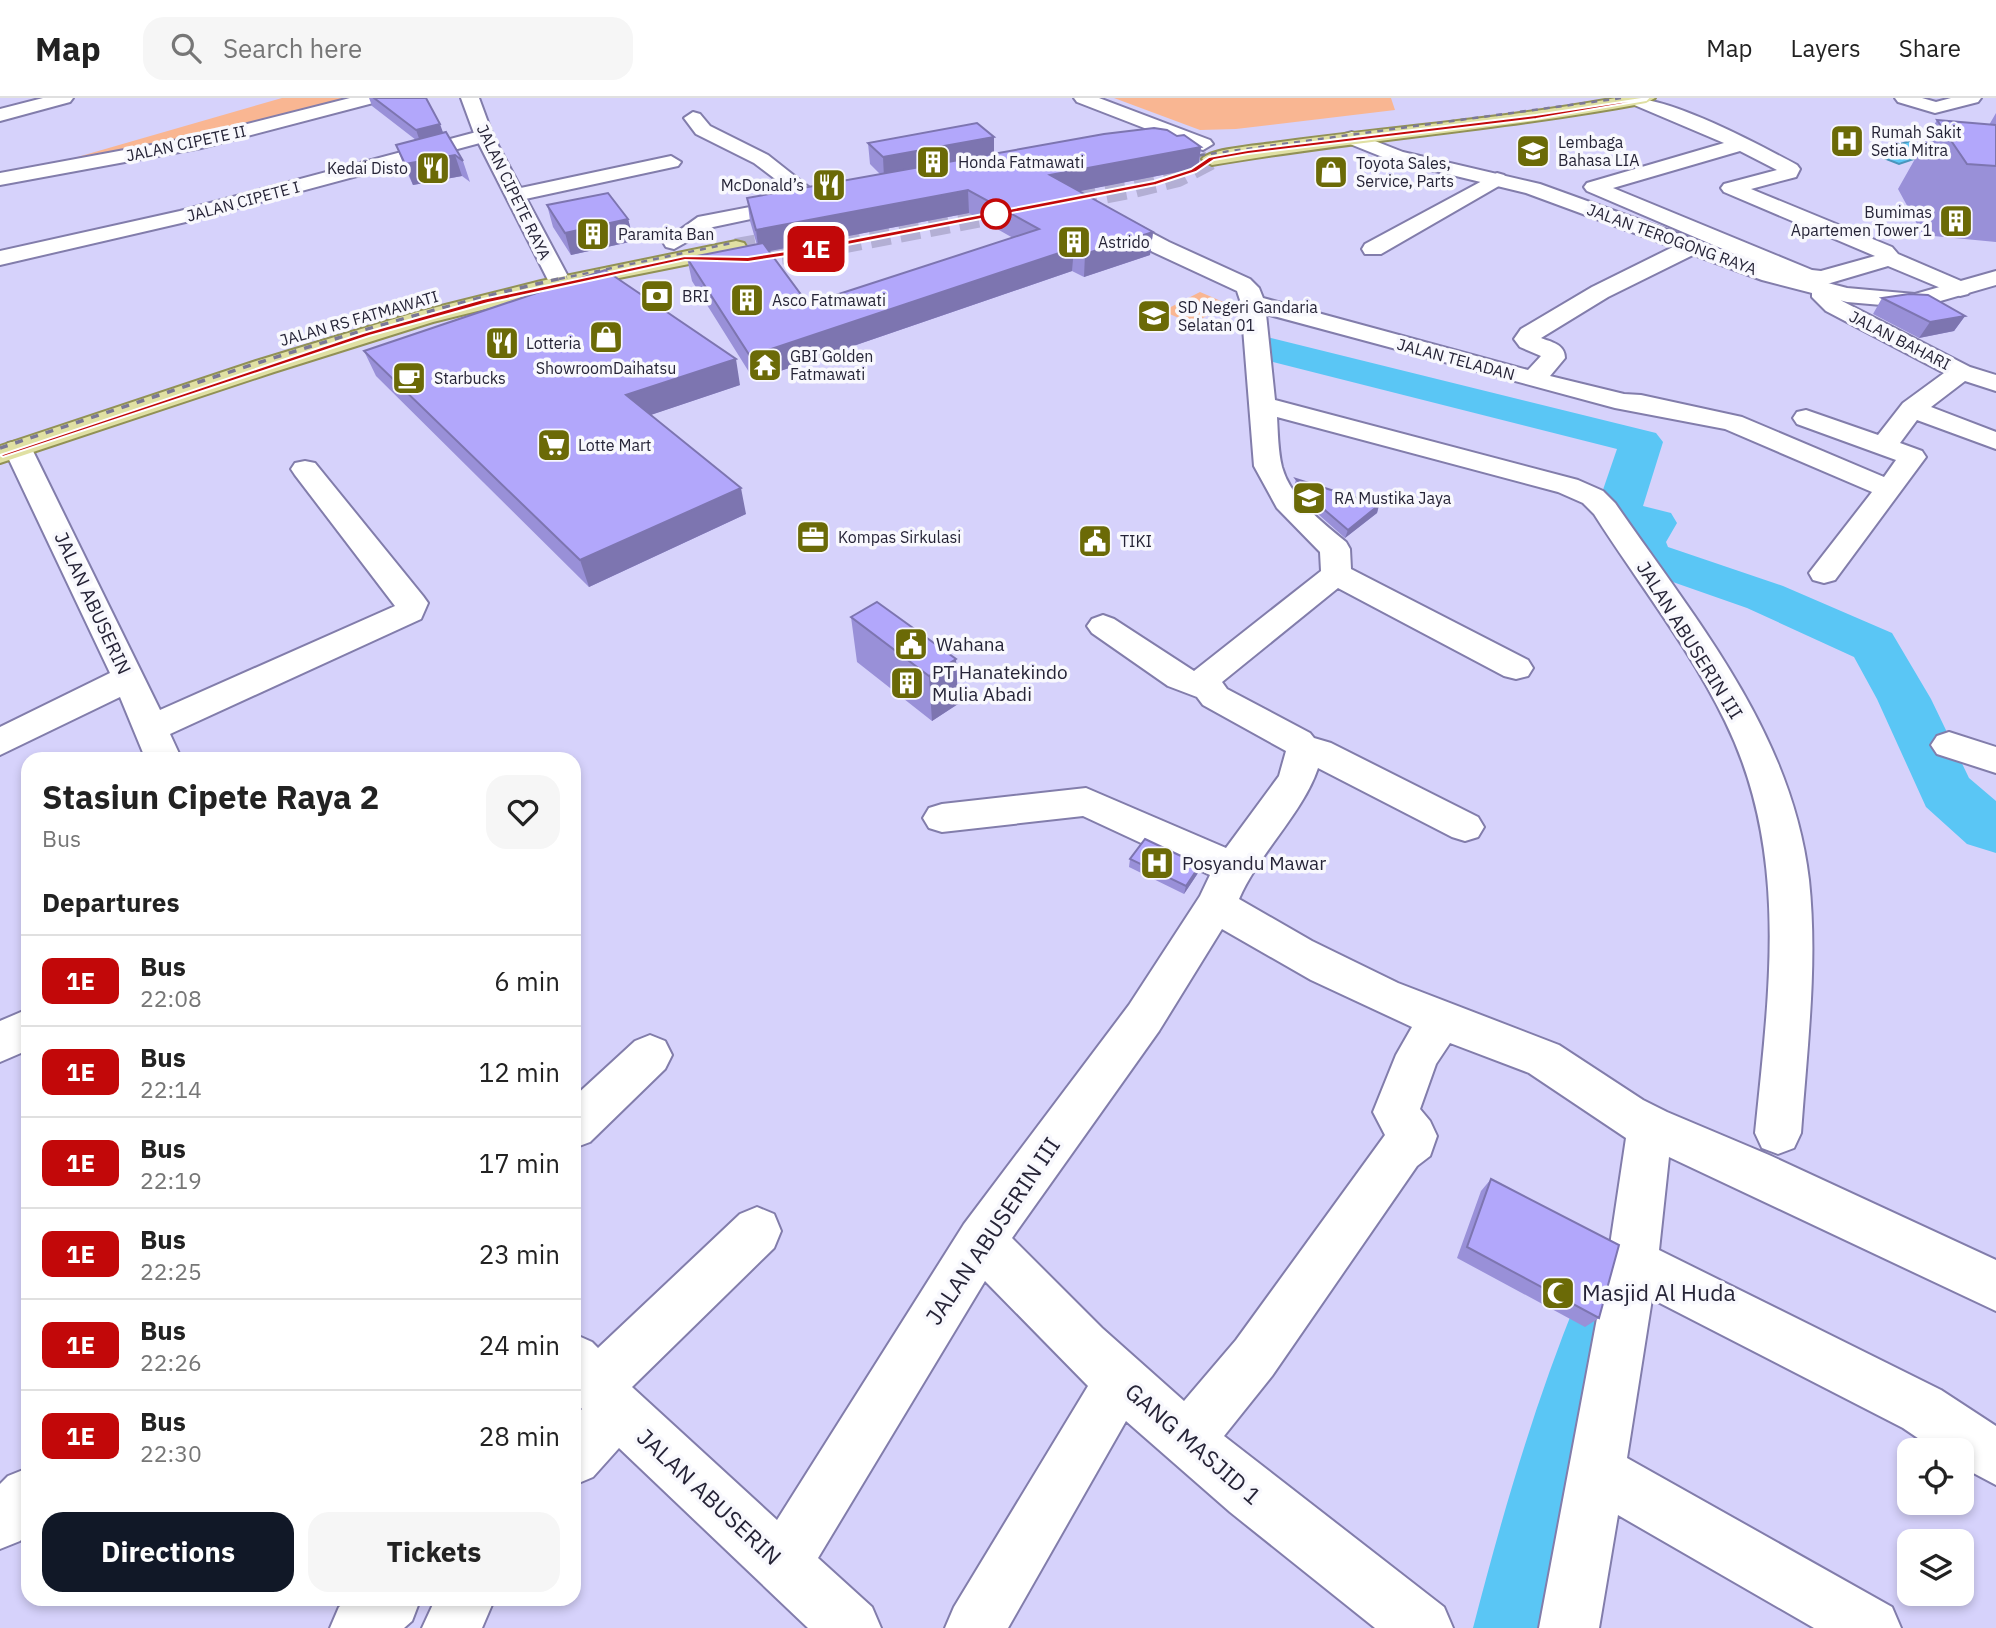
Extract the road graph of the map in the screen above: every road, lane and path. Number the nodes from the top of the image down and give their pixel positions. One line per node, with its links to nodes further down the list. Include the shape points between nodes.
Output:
1 (64, 98): 9 (street)
2 (371, 98): 19 (street, JALAN CIPETE II, via 201,142)
3 (470, 98): 12 (street, JALAN CIPETE RAYA)
4 (1083, 98): 16 (street)
5 (1566, 98): 16 (main road, via 1271,132)
6 (1904, 98): 7 (street, via 1935,108)
7 (1972, 98)
8 (1638, 100): 13 (main road); 15 (street)
9 (0, 115)
10 (693, 118): 24 (street, via 703,130 761,159 822,199 706,222)
11 (172, 128): 19 (street)
12 (484, 136): 22 (street, JALAN CIPETE RAYA); 27 (street, JALAN CIPETE I, via 183,217)
13 (1352, 138): 16 (main road); 20 (street, JALAN TEROGONG RAYA, via 1397,156)
14 (1143, 142): 16 (street, via 1168,141)
15 (1736, 145): 18 (street); 21 (street, via 1791,171)
16 (1196, 149)
17 (671, 162): 22 (street)
18 (1674, 162): 21 (street); 28 (street, via 1594,187 1808,277 1822,278)
19 (0, 178)
20 (1497, 180): 25 (street, JALAN TEROGONG RAYA, via 1533,188); 26 (street)
21 (1731, 188): 28 (street, via 1884,252)
22 (516, 195): 29 (street, JALAN CIPETE RAYA)
23 (1086, 205): 33 (street, via 1161,247 1242,284)
24 (674, 242): 29 (main road, JALAN RS FATMAWATI); 29 (main road, JALAN RS FATMAWATI, via 731,240)
25 (1693, 246): 31 (street, JALAN TEROGONG RAYA); 35 (street, JALAN TELADAN, via 1600,292 1530,334 1529,342 1553,352 1553,358)
26 (1373, 250)
27 (0, 258)
28 (1886, 261): 32 (street)
29 (556, 275): 41 (main road, JALAN RS FATMAWATI)
30 (1996, 278): 32 (street, JALAN TEROGONG RAYA)
31 (1824, 290): 32 (street, JALAN TEROGONG RAYA, via 1908,301); 34 (street, JALAN BAHARI, via 1824,297 1834,306)
32 (1955, 290)
33 (1253, 303): 35 (street, JALAN TELADAN); 37 (street)
34 (1961, 372): 36 (street); 38 (street, JALAN BAHARI)
35 (1533, 379): 44 (street, via 1733,423 1818,451)
36 (1996, 383)
37 (1263, 405): 46 (street, via 1274,484 1295,514 1335,549); 66 (street, JALAN ABUSERIN III, via 1569,485 1605,509 1731,699 1772,795 1791,905)
38 (1912, 409): 40 (street); 42 (street, JALAN BAHARI)
39 (1806, 418): 42 (street)
40 (1996, 441)
41 (6, 445): 49 (street, JALAN ABUSERIN)
42 (1884, 446): 44 (street, via 1912,457)
43 (305, 469): 51 (street, via 412,603 410,612)
44 (1888, 489): 45 (street)
45 (1824, 573)
46 (1335, 574): 48 (street); 50 (street, via 1207,677)
47 (1103, 626): 50 (street, via 1180,678)
48 (1516, 668)
49 (129, 678): 51 (street, JALAN ABUSERIN); 52 (street)
50 (1207, 688): 54 (street)
51 (150, 729): 55 (street, JALAN ABUSERIN)
52 (0, 743)
53 (1949, 745): 56 (street)
54 (1303, 749): 58 (street, via 1318,752); 59 (street, JALAN ABUSERIN III, via 1296,780)
55 (160, 752)
56 (1996, 760)
57 (942, 818): 59 (street, via 1086,802)
58 (1465, 827)
59 (1224, 886): 60 (street, via 1277,943); 68 (street, JALAN ABUSERIN III, via 1144,1018)
60 (1441, 1020): 65 (street, via 1544,1059); 74 (street, via 1418,1055 1396,1112 1413,1141 1401,1151 1254,1358)
61 (21, 1032): 62 (street)
62 (0, 1043)
63 (650, 1055): 64 (street)
64 (581, 1120)
65 (1640, 1121): 69 (street, via 1642,1165); 70 (street)
66 (1778, 1133)
67 (757, 1230): 71 (street)
68 (981, 1241): 74 (street, GANG MASJID 1, via 1122,1383); 79 (street, JALAN ABUSERIN III)
69 (1633, 1263): 75 (street, via 1922,1409); 76 (street)
70 (1996, 1286)
71 (596, 1385): 73 (street); 79 (street, JALAN ABUSERIN)
72 (1106, 1405): 85 (street)
73 (581, 1435)
74 (1188, 1438): 86 (street, GANG MASJID 1, via 1287,1525)
75 (1996, 1458)
76 (1597, 1472): 87 (street); 88 (street)
77 (21, 1502): 78 (street)
78 (0, 1521)
79 (782, 1564): 84 (street, JALAN ABUSERIN)
80 (384, 1606): 82 (street)
81 (462, 1606): 83 (street)
82 (360, 1628)
83 (452, 1628)
84 (851, 1628)
85 (975, 1628)
86 (1423, 1628)
87 (1569, 1628)
88 (1871, 1628)

